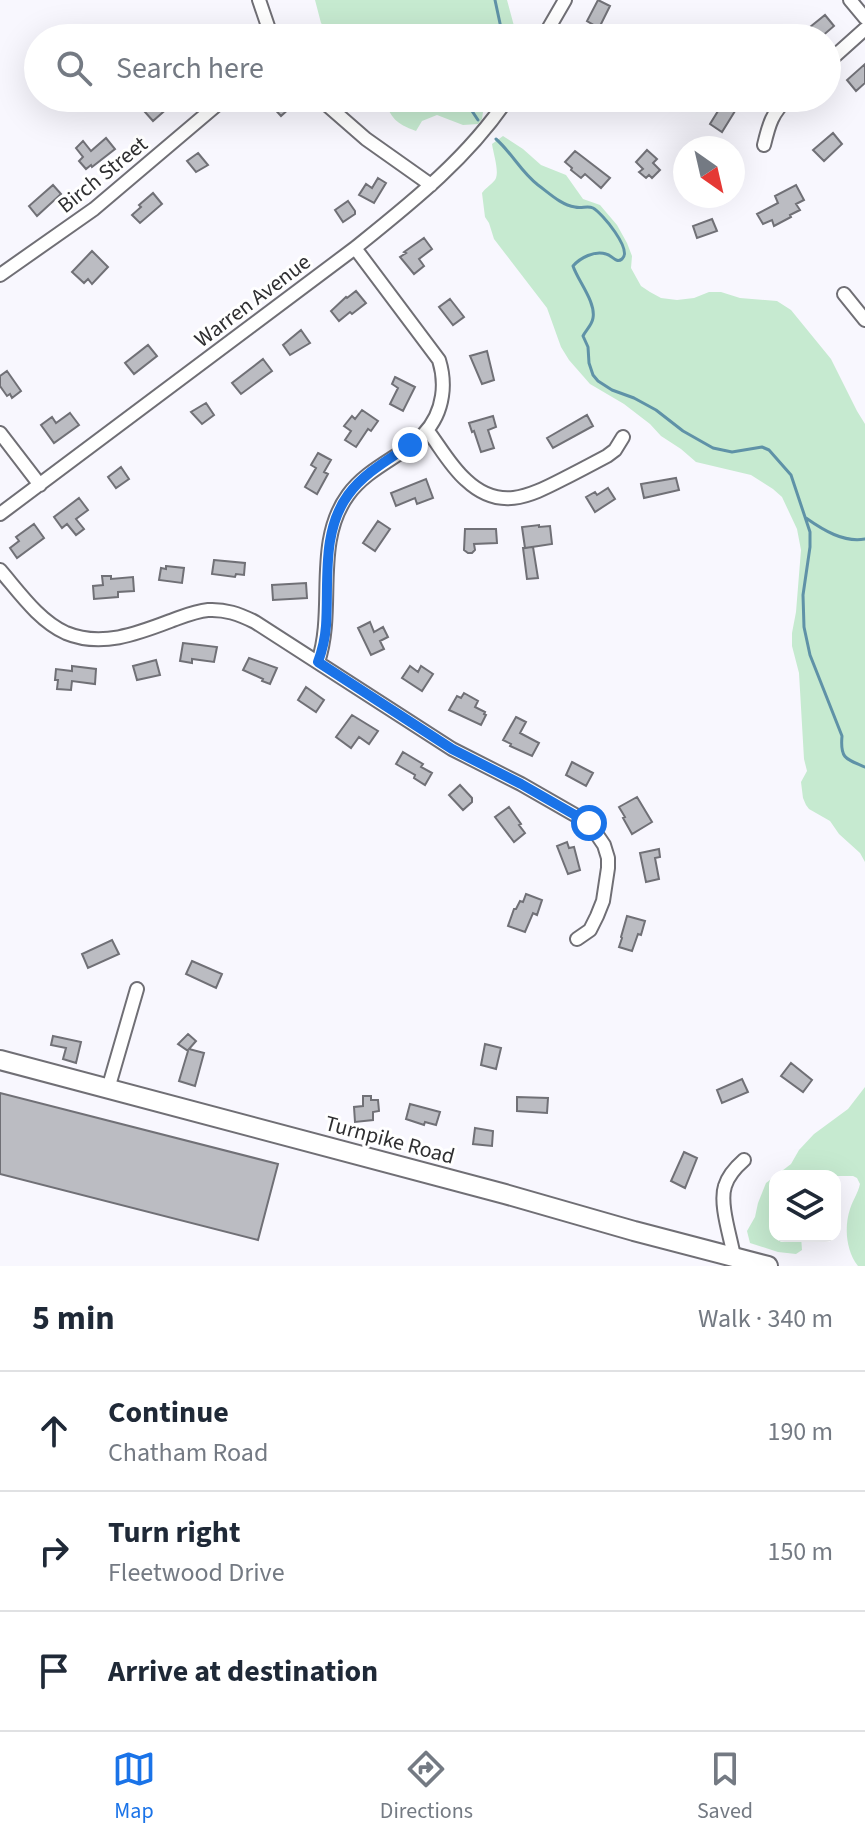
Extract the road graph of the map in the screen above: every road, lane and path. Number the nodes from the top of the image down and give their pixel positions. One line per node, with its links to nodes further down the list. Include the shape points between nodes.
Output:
1 (259, 0): 5 (street)
2 (565, 0): 6 (street)
3 (850, 0): 4 (street)
4 (865, 18)
5 (267, 24)
6 (551, 24)
7 (865, 29): 8 (street)
8 (841, 50)
9 (208, 112): 16 (street, Birch Street, via 94,209)
10 (335, 112): 14 (street)
11 (498, 112): 14 (street, Warren Avenue)
12 (775, 112): 13 (street)
13 (764, 145)
14 (431, 185): 15 (street, Warren Avenue)
15 (355, 248): 19 (street, via 439,360 442,396); 22 (street, Warren Avenue)
16 (0, 275)
17 (844, 294): 18 (street)
18 (865, 320)
19 (428, 431): 21 (street, via 466,481 486,494 508,499 540,491 607,456); 25 (street, via 368,475 343,503 328,552 326,630)
20 (0, 433): 22 (street)
21 (623, 437)
22 (40, 485): 23 (street, Warren Avenue)
23 (0, 514)
24 (0, 570): 25 (street, via 49,622 83,638 123,637 189,614 225,611 255,622)
25 (318, 662): 26 (street, via 452,749 589,823 604,845 608,868 597,916)
26 (577, 939)
27 (137, 989): 29 (street)
28 (0, 1060): 29 (main road, Turnpike Road)
29 (108, 1089): 31 (main road, Turnpike Road)
30 (744, 1160): 31 (street, via 724,1186)
31 (734, 1257): 32 (main road, Turnpike Road)
32 (768, 1266)

